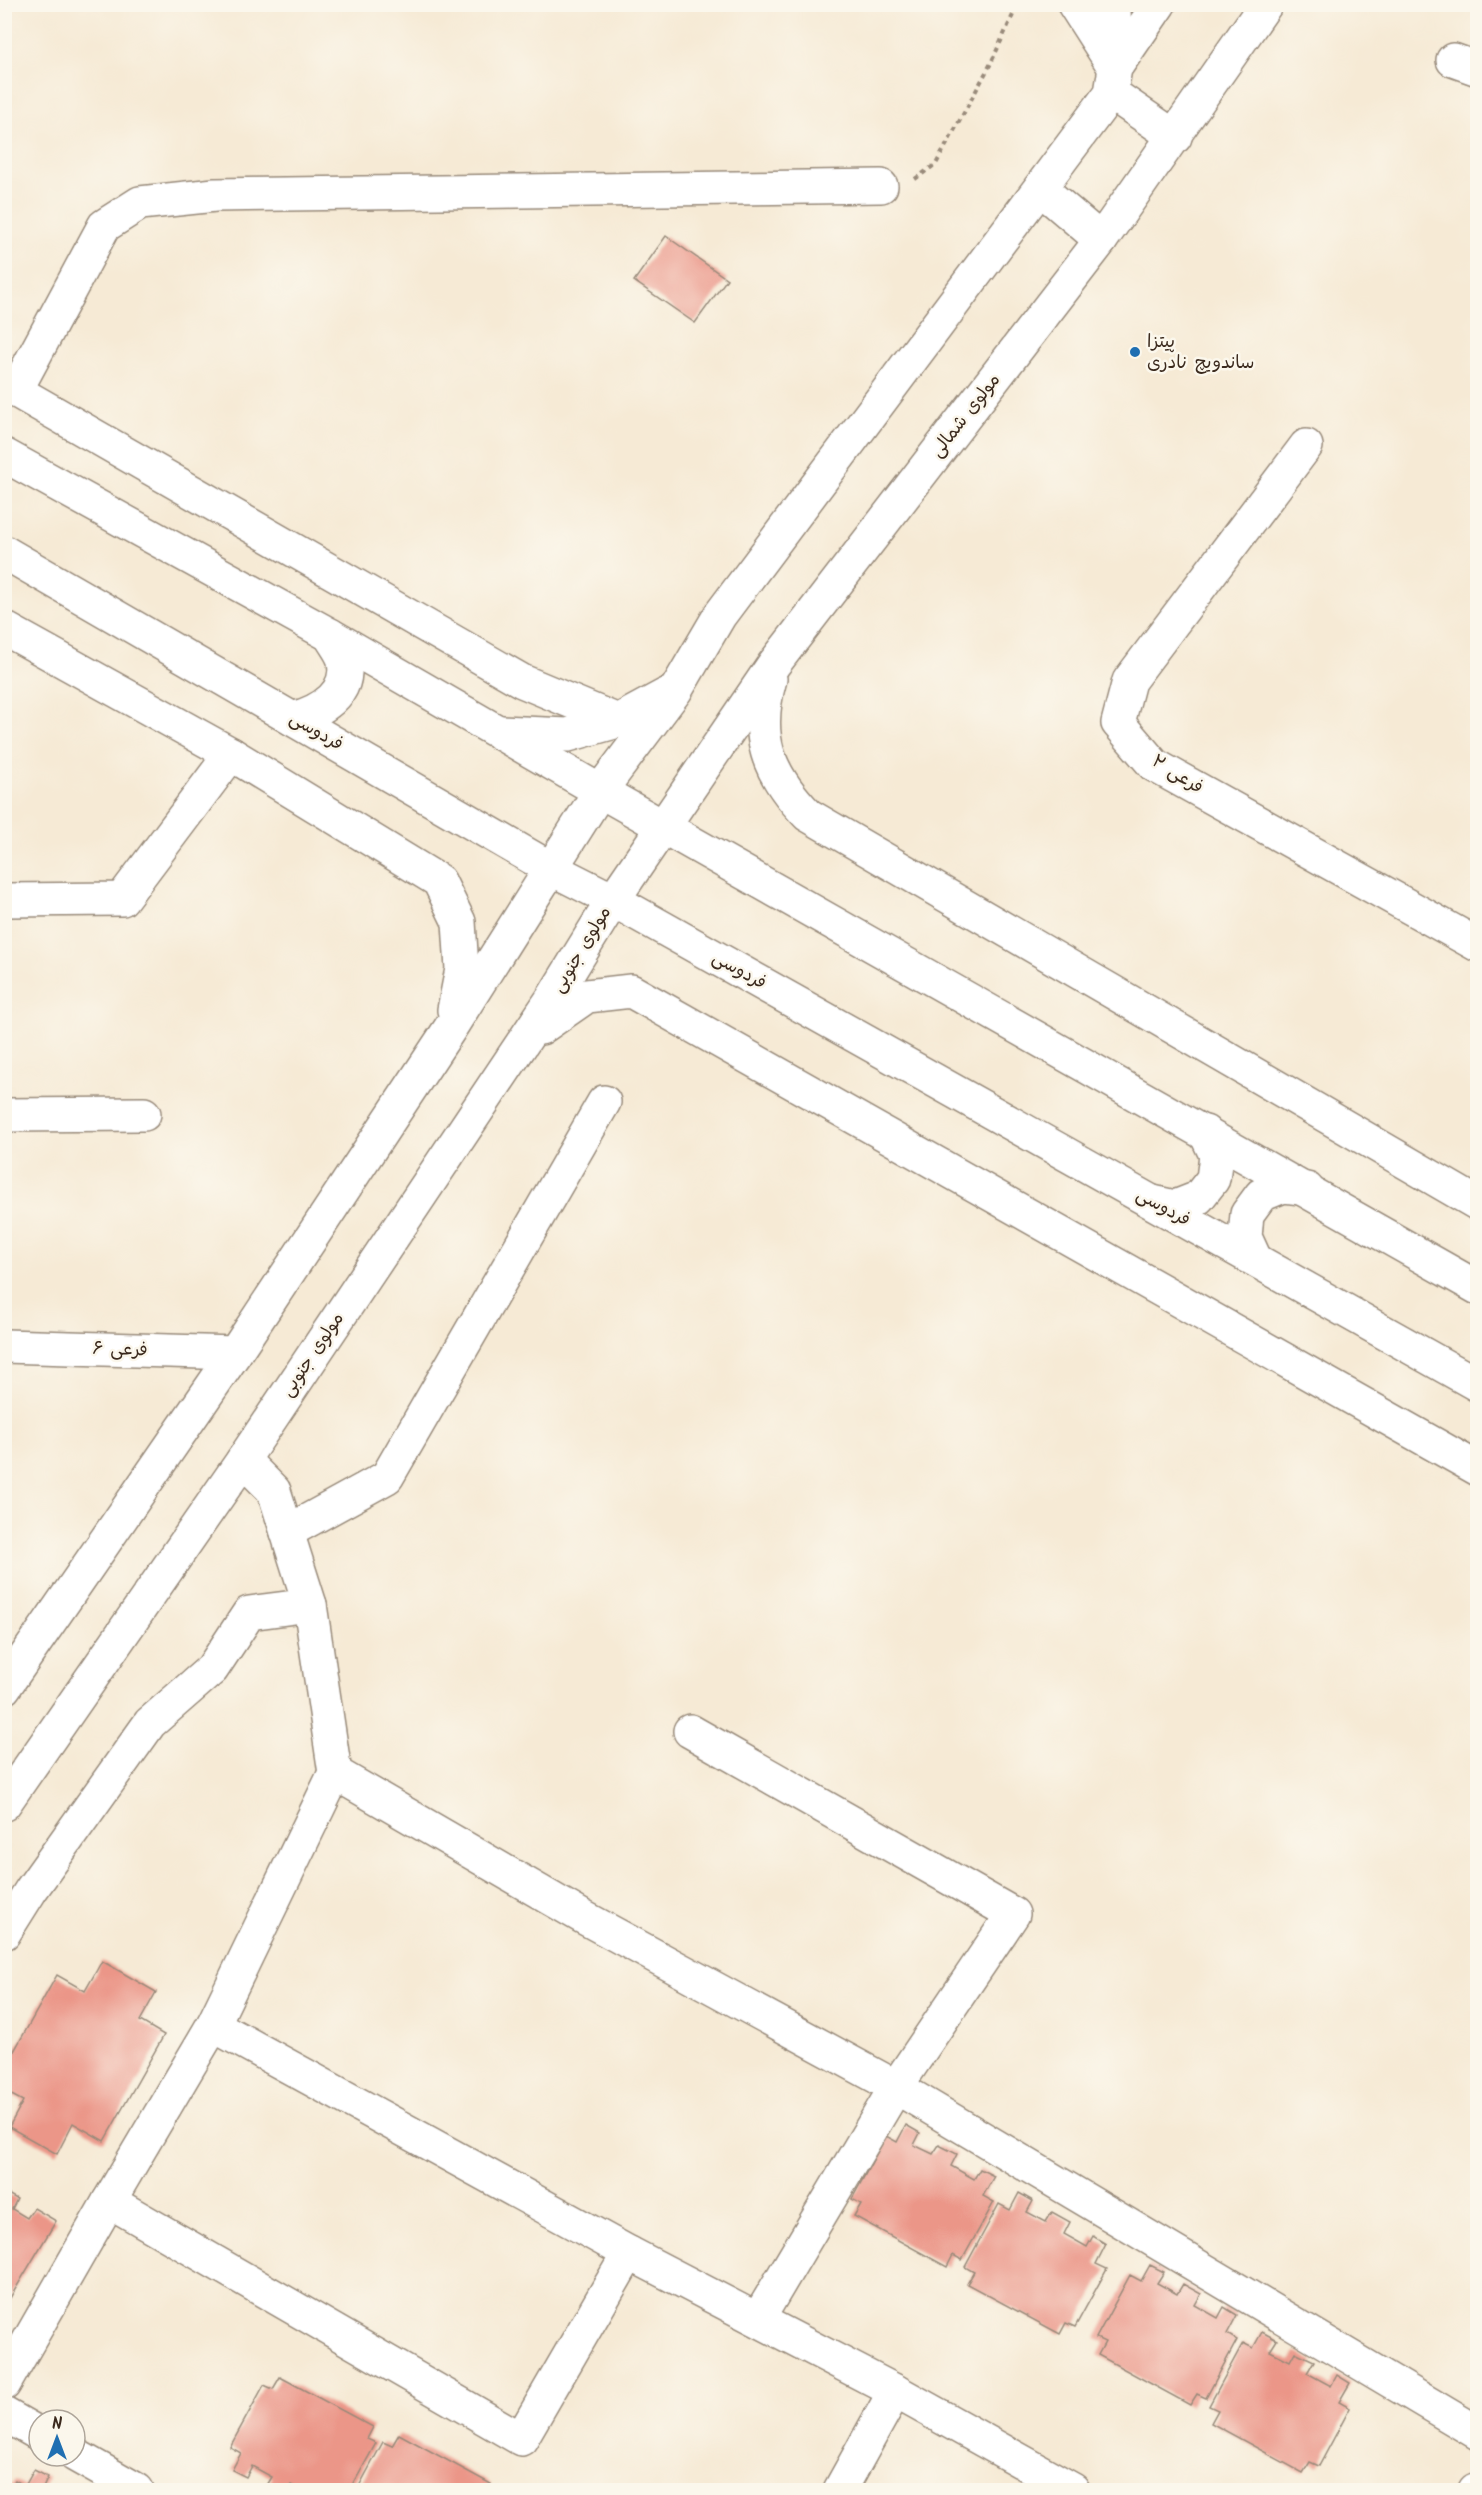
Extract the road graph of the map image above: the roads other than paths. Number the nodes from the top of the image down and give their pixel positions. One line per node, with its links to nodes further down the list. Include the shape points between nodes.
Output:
1 (1074, 4): 5 (street)
2 (1114, 4): 5 (street)
3 (1160, 4): 5 (street)
4 (1266, 4): 6 (street, مولوی شمالی)
5 (1113, 81): 6 (street); 8 (street)
6 (1175, 138): 9 (street, مولوی شمالی)
7 (880, 186): 10 (street, via 215,195 140,203 104,226)
8 (1041, 189): 9 (street); 17 (street, via 720,615)
9 (1101, 240): 16 (street, مولوی شمالی)
10 (10, 387): 19 (street, via 522,681)
11 (1306, 446): 27 (street, فرعی ۲, via 1129,681 1118,723 1154,765)
12 (4, 455): 15 (street)
13 (4, 552): 18 (street, فردوسی)
14 (4, 628): 21 (street)
15 (330, 635): 18 (street, via 344,660 344,679 338,695 318,712); 20 (street)
16 (774, 664): 23 (street, مولوی شمالی); 36 (street, via 765,695 763,741 780,782 808,815)
17 (676, 690): 19 (street); 22 (street)
18 (293, 719): 24 (street, فردوسی)
19 (618, 722): 20 (street, via 568,735)
20 (498, 732): 22 (street)
21 (231, 754): 25 (street, via 122,899); 28 (street, via 439,881 459,922 462,969)
22 (600, 791): 23 (street); 24 (street)
23 (663, 826): 26 (street, مولوی جنوبی); 33 (street)
24 (550, 868): 26 (street, فردوسی); 28 (street)
25 (4, 900)
26 (613, 900): 29 (street, مولوی جنوبی); 35 (street, فردوسی)
27 (1478, 945)
28 (449, 1030): 40 (street)
29 (527, 1037): 42 (street, مولوی جنوبی); 43 (street, via 587,996 631,991)
30 (604, 1102): 44 (street, via 387,1477)
31 (144, 1114): 32 (street)
32 (4, 1115)
33 (1205, 1132): 34 (street); 35 (street, via 1216,1155 1213,1179 1198,1198 1175,1207)
34 (1307, 1190): 37 (street, via 1283,1186 1261,1195 1247,1214 1245,1237); 38 (street)
35 (1151, 1202): 37 (street, فردوسی)
36 (1478, 1204)
37 (1255, 1259): 41 (street, فردوسی)
38 (1478, 1288)
39 (4, 1346): 40 (street, فرعی ۶)
40 (235, 1353): 46 (street)
41 (1478, 1385)
42 (243, 1460): 44 (street, via 274,1491); 49 (street, مولوی جنوبی)
43 (1478, 1469)
44 (287, 1532): 45 (street)
45 (310, 1605): 48 (street); 50 (street, via 249,1613 212,1669 150,1723)
46 (4, 1688)
47 (690, 1731): 52 (street, via 1012,1914)
48 (335, 1773): 51 (street); 52 (street, via 584,1917)
49 (4, 1804)
50 (4, 1933)
51 (213, 2025): 53 (street); 54 (street)
52 (896, 2087): 55 (street); 60 (street)
53 (109, 2201): 54 (street, via 521,2439); 56 (street)
54 (630, 2253): 55 (street)
55 (758, 2319): 57 (street)
56 (4, 2384)
57 (895, 2391): 63 (street); 64 (street)
58 (4, 2414): 59 (street)
59 (27, 2427)
60 (1478, 2433)
61 (87, 2462): 62 (street)
62 (137, 2490)
63 (840, 2490)
64 (1073, 2490)

